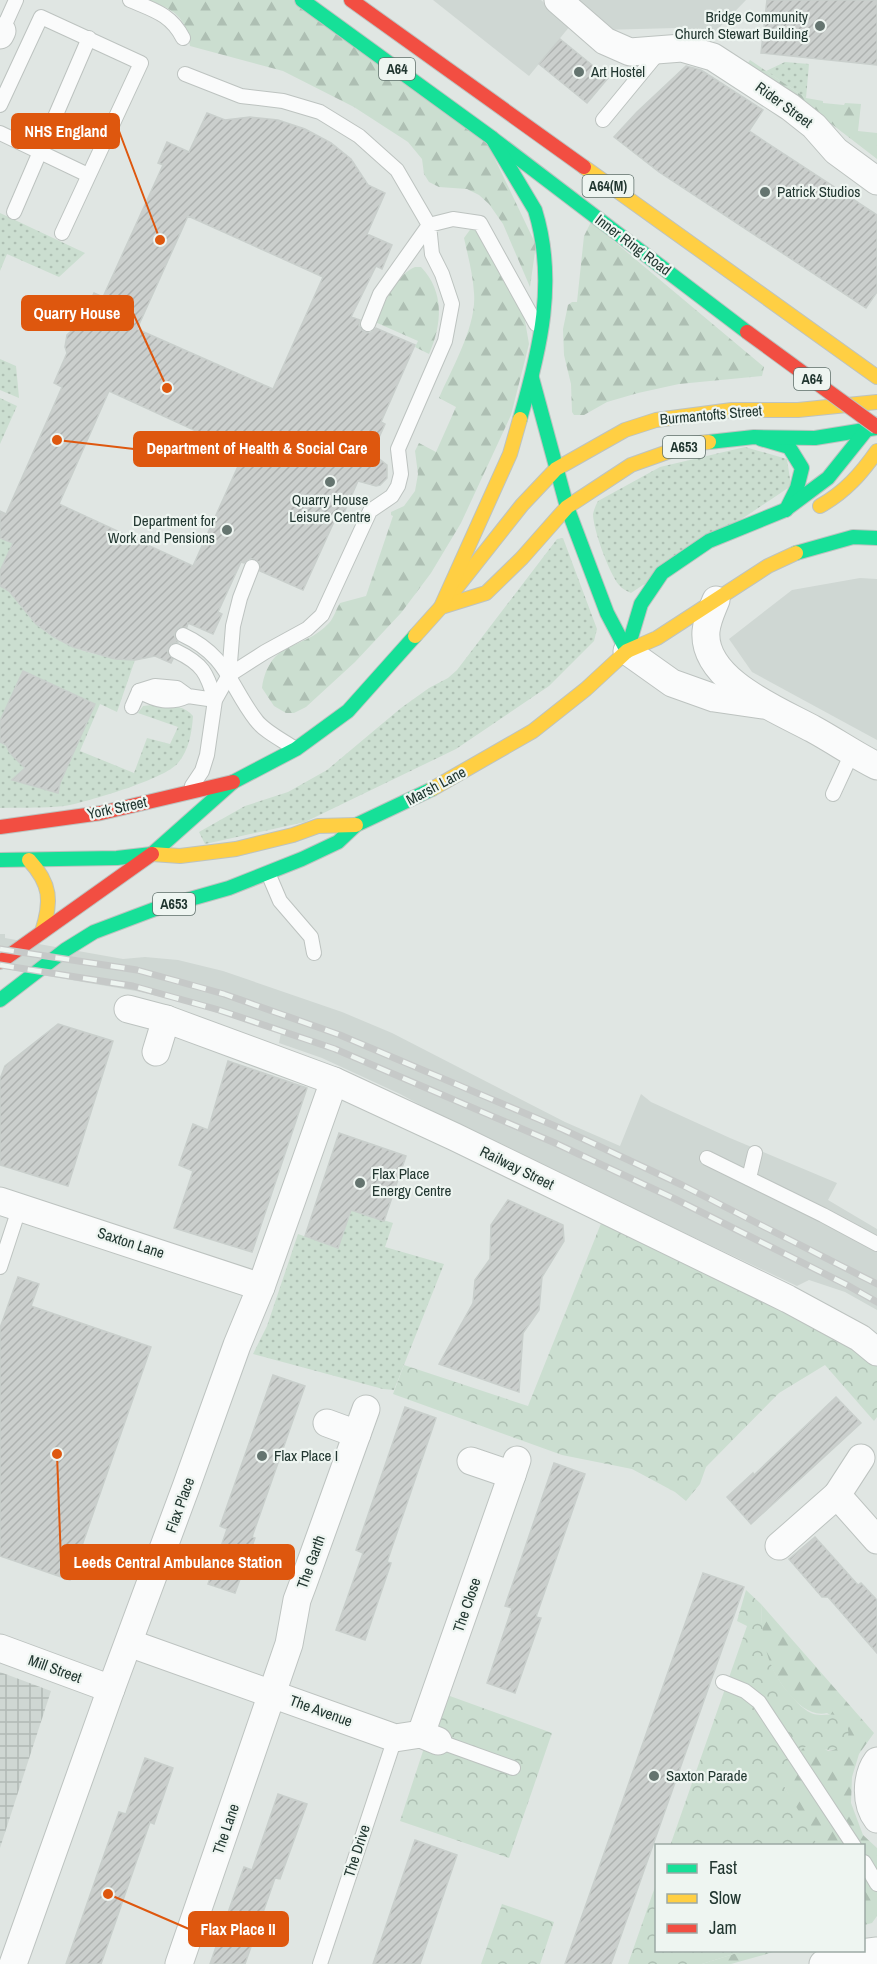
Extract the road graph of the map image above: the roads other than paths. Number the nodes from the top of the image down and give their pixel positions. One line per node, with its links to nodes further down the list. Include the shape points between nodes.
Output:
1 (16, 0): 6 (lane)
2 (130, 0): 8 (lane, via 161,13 177,26)
3 (302, 0): 14 (main road, Inner Ring Road / A64)
4 (351, 0): 23 (main road, A64(M))
5 (558, 0): 9 (street, Rider Street, via 605,41 630,51)
6 (1, 32)
7 (89, 38): 11 (lane, via 41,17); 15 (lane); 16 (lane, via 141,63)
8 (183, 38)
9 (661, 50): 12 (lane); 17 (street, Rider Street, via 682,48 713,57 790,106 836,151)
10 (185, 74): 19 (lane, via 241,96 283,101 320,112 358,136 397,170)
11 (0, 105)
12 (603, 120)
13 (0, 133): 15 (lane)
14 (492, 138): 22 (main road, via 535,210 547,280); 27 (main road, Inner Ring Road / A64, bridge)
15 (40, 153): 16 (lane); 18 (lane)
16 (88, 176): 20 (lane)
17 (877, 181)
18 (14, 212)
19 (429, 225): 21 (lane, via 380,294); 22 (lane, via 453,219 480,223); 42 (lane, via 432,254 452,304 446,341 398,449 402,474 398,486 392,496 370,511 322,615)
20 (62, 233)
21 (368, 324)
22 (541, 334): 24 (main road)
23 (873, 373)
24 (532, 378): 30 (main road); 38 (main road, via 510,454)
25 (877, 402): 30 (main road, Burmantofts Street, via 798,410 732,410 656,420 625,430)
26 (877, 418): 27 (main road)
27 (874, 428): 28 (main road, A653, via 815,438); 32 (main road, via 828,478)
28 (754, 437): 31 (main road, A653, via 690,444 631,465); 32 (main road, A653, via 789,447 802,468)
29 (877, 451): 32 (main road, via 840,495 818,507)
30 (556, 469): 31 (main road); 38 (main road, Burmantofts Street, via 527,499)
31 (567, 507): 38 (main road, A653, via 486,593); 41 (main road, via 603,603)
32 (785, 510): 41 (main road, via 710,541 662,573 641,604)
33 (877, 525): 34 (main road)
34 (853, 537): 35 (main road, A653); 37 (main road, Marsh Lane / A653, via 802,550 768,566)
35 (877, 538)
36 (252, 567): 42 (lane, via 233,626)
37 (716, 600): 41 (main road, Marsh Lane / A653, via 657,638); 44 (street, via 706,632 714,661)
38 (441, 607): 47 (main road, via 348,711)
39 (183, 635): 42 (lane, via 206,648)
40 (176, 651): 43 (lane, via 191,658 207,674)
41 (627, 651): 44 (street, via 672,683 714,698); 52 (main road, Marsh Lane / A653, via 533,731 447,782)
42 (230, 675): 43 (lane); 47 (lane, via 257,722)
43 (215, 700): 45 (lane, via 188,696 176,701 153,699 139,691); 50 (lane, via 207,756)
44 (766, 705): 46 (street)
45 (132, 707)
46 (833, 737): 48 (street); 51 (lane)
47 (296, 749): 49 (main road)
48 (877, 766)
49 (233, 782): 50 (main road, York Street); 54 (main road)
50 (189, 791): 53 (main road, York Street, via 101,813)
51 (833, 794)
52 (356, 825): 54 (main road, via 318,826 236,849 180,856); 57 (main road, Marsh Lane / A653, via 338,842)
53 (0, 827)
54 (152, 854): 56 (main road); 58 (main road)
55 (0, 860): 56 (main road)
56 (29, 860): 58 (main road, via 42,873 50,897)
57 (268, 873): 59 (lane, via 280,901 311,937); 61 (main road, Marsh Lane / A653, via 94,932)
58 (42, 932): 60 (main road)
59 (314, 952)
60 (0, 962)
61 (0, 1000)
62 (128, 1009): 63 (street, Railway Street)
63 (166, 1019): 64 (street); 65 (street, Railway Street)
64 (156, 1052)
65 (334, 1081): 72 (street, Flax Place); 73 (street, Railway Street, via 788,1299)
66 (756, 1153): 68 (lane)
67 (706, 1158): 68 (lane)
68 (749, 1178): 70 (lane)
69 (10, 1204): 71 (lane); 72 (street, Saxton Lane)
70 (877, 1244)
71 (0, 1267)
72 (261, 1287): 80 (street, Flax Place)
73 (868, 1345)
74 (327, 1423): 84 (street, The Garth, via 362,1421 297,1600 292,1633)
75 (861, 1458): 77 (street)
76 (471, 1461): 85 (street, The Close, via 514,1468)
77 (837, 1495): 78 (street); 79 (street)
78 (877, 1540)
79 (779, 1546)
80 (129, 1643): 83 (street, Flax Place); 84 (street, The Avenue)
81 (0, 1648): 83 (street, Mill Street)
82 (723, 1682): 89 (lane, via 759,1702)
83 (111, 1689): 93 (street, Flax Place)
84 (273, 1694): 85 (street, The Avenue); 94 (street, The Lane)
85 (418, 1738): 87 (lane, The Avenue); 95 (lane, The Drive)
86 (877, 1761): 88 (street, via 868,1788)
87 (513, 1768)
88 (877, 1819)
89 (853, 1844)
90 (865, 1864): 91 (lane)
91 (877, 1884)
92 (865, 1953): 96 (street)
93 (13, 1964)
94 (179, 1964)
95 (320, 1964)
96 (823, 1964)

